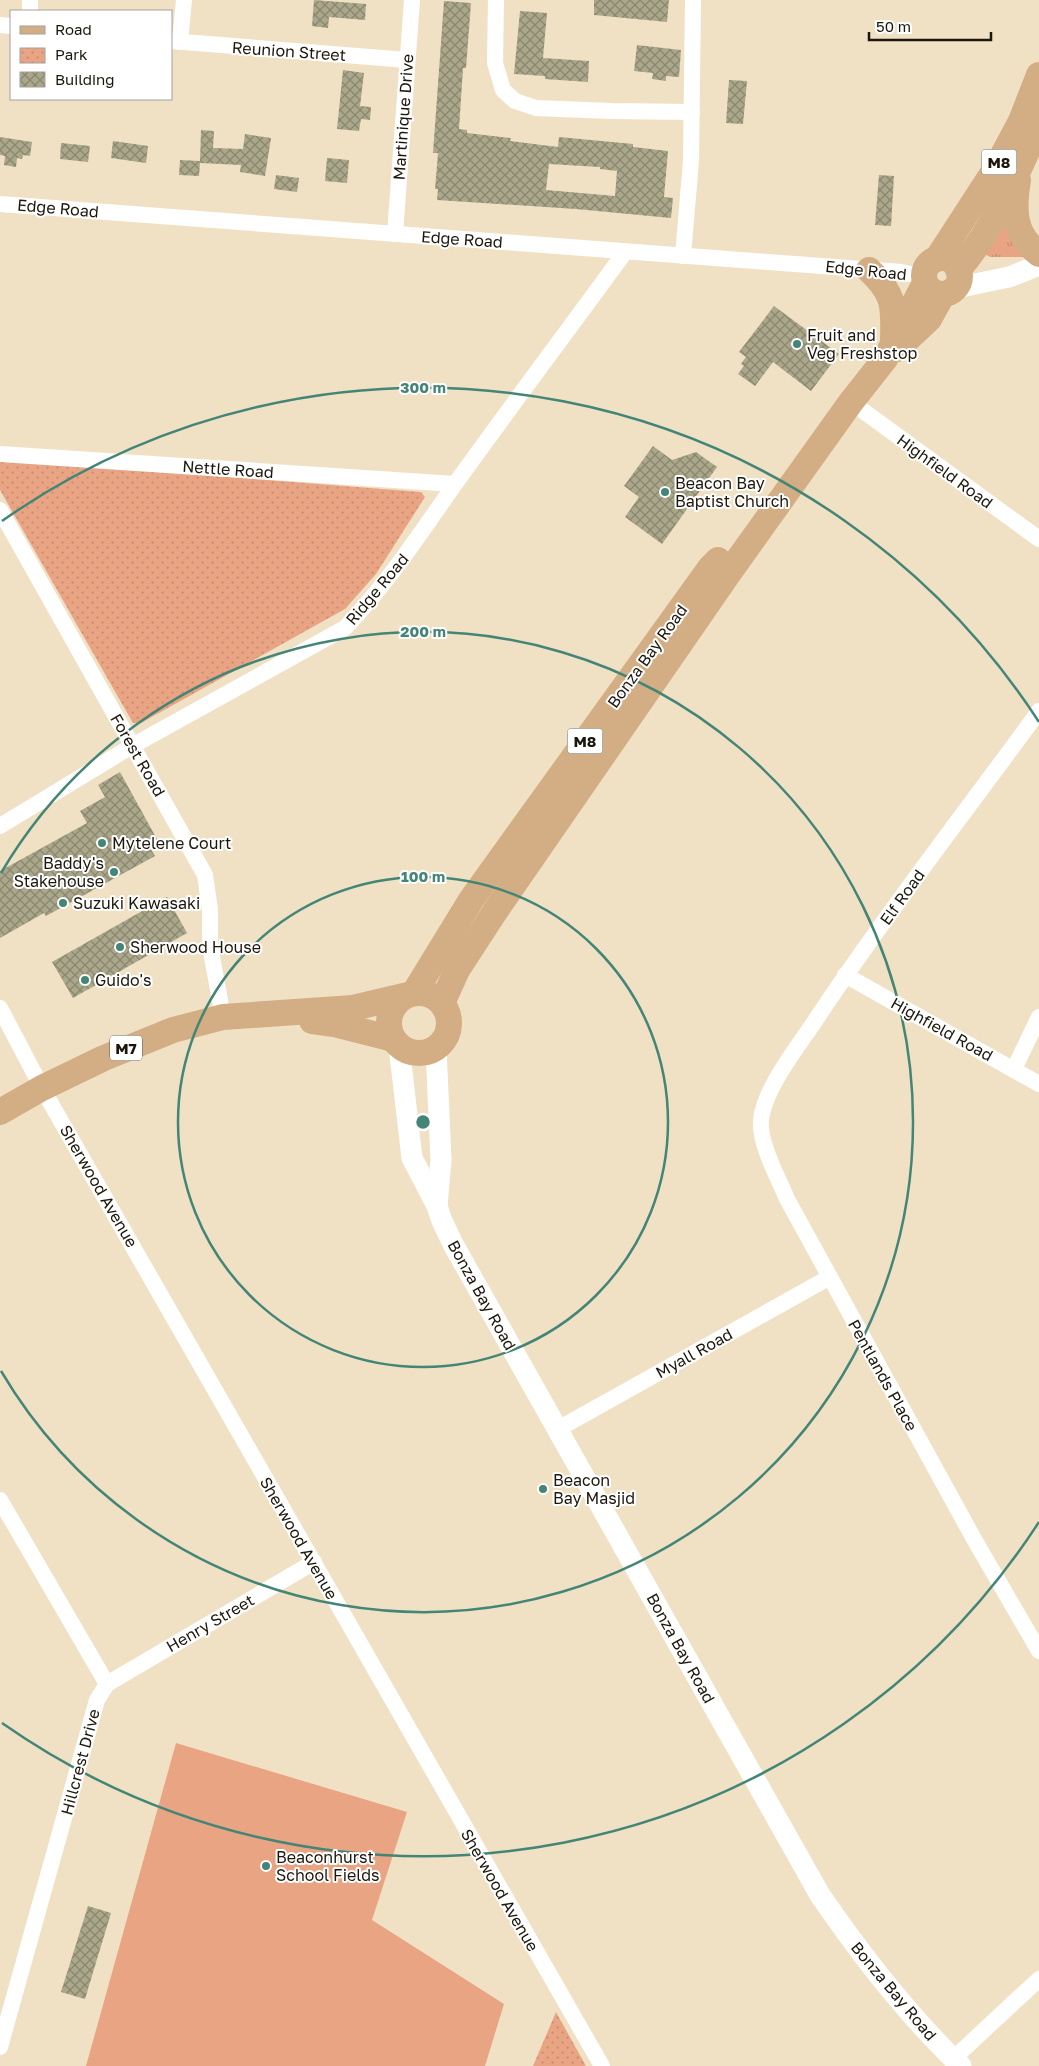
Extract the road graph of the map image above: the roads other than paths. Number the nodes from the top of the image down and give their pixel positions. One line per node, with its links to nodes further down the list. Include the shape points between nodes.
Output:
1 (184, 0): 5 (street)
2 (412, 0): 6 (street, Martinique Drive)
3 (496, 0): 8 (street, via 495,63 503,90 515,101 536,108)
4 (693, 0): 8 (street)
5 (176, 42): 6 (street, Reunion Street)
6 (407, 60): 12 (street, Martinique Drive)
7 (1039, 75): 17 (main road, Bonza Bay Road / M8)
8 (692, 112): 14 (street)
9 (1039, 124): 10 (main road, Bonza Bay Road / M8)
10 (1020, 167): 15 (main road, via 1015,196 1018,224); 17 (main road, Bonza Bay Road / M8, via 976,250)
11 (0, 204): 12 (street, Edge Road)
12 (394, 234): 13 (street, Edge Road)
13 (625, 252): 14 (street, Edge Road); 21 (street, Ridge Road)
14 (683, 256): 16 (street, Edge Road)
15 (1038, 262): 17 (street, Edge Road)
16 (869, 270): 17 (street, Edge Road); 18 (main road, via 891,297 894,313)
17 (943, 278): 18 (main road, Bonza Bay Road / M8, via 929,318 909,340)
18 (889, 350): 19 (main road, Bonza Bay Road / M8)
19 (851, 402): 22 (main road, Bonza Bay Road / M8); 24 (street, Highfield Road)
20 (0, 454): 21 (street, Nettle Road)
21 (455, 484): 26 (street, Ridge Road, via 419,538 345,628)
22 (776, 504): 29 (main road, Bonza Bay Road / M8, via 710,568 471,900); 30 (main road, Bonza Bay Road / M8, via 479,934 456,970)
23 (0, 510): 26 (street, Forest Road)
24 (1039, 539)
25 (1039, 711): 28 (street, Elf Road)
26 (132, 746): 27 (street, Ridge Road); 33 (street, Forest Road, via 204,875 210,910 211,952)
27 (0, 826)
28 (845, 975): 37 (street, Highfield Road); 40 (street, Elf Road)
29 (409, 994): 30 (main road, via 428,995); 32 (main road, via 354,1008); 35 (main road, via 391,1010 389,1029)
30 (442, 1003): 36 (main road, via 450,1021 446,1036)
31 (0, 1008): 39 (street, Sherwood Avenue)
32 (262, 1015): 33 (main road, M7); 35 (main road, via 334,1024)
33 (223, 1017): 39 (main road, M7, via 137,1043)
34 (1039, 1017): 37 (street)
35 (396, 1042): 36 (main road, via 407,1051 417,1053); 42 (street, Bonza Bay Road, via 412,1158)
36 (436, 1048): 42 (street, Bonza Bay Road, via 441,1160)
37 (1014, 1069): 38 (street, Highfield Road)
38 (1039, 1084)
39 (42, 1088): 41 (main road, M7); 46 (street, Sherwood Avenue)
40 (771, 1089): 43 (street, Pentlands Place, via 761,1121 766,1150 786,1199)
41 (0, 1112)
42 (437, 1206): 44 (street, Bonza Bay Road, via 453,1244)
43 (830, 1277): 44 (street, Myall Road); 47 (street, Pentlands Place)
44 (558, 1429): 52 (street, Bonza Bay Road, via 820,1895 854,1946 890,1990)
45 (0, 1500): 48 (street)
46 (314, 1562): 48 (street, Henry Street); 53 (street, Sherwood Avenue)
47 (1039, 1651)
48 (107, 1684): 50 (street, Hillcrest Drive, via 97,1700)
49 (1039, 1979): 52 (street)
50 (4, 2013): 51 (street, Hillcrest Drive)
51 (0, 2047)
52 (957, 2062)
53 (602, 2066)

